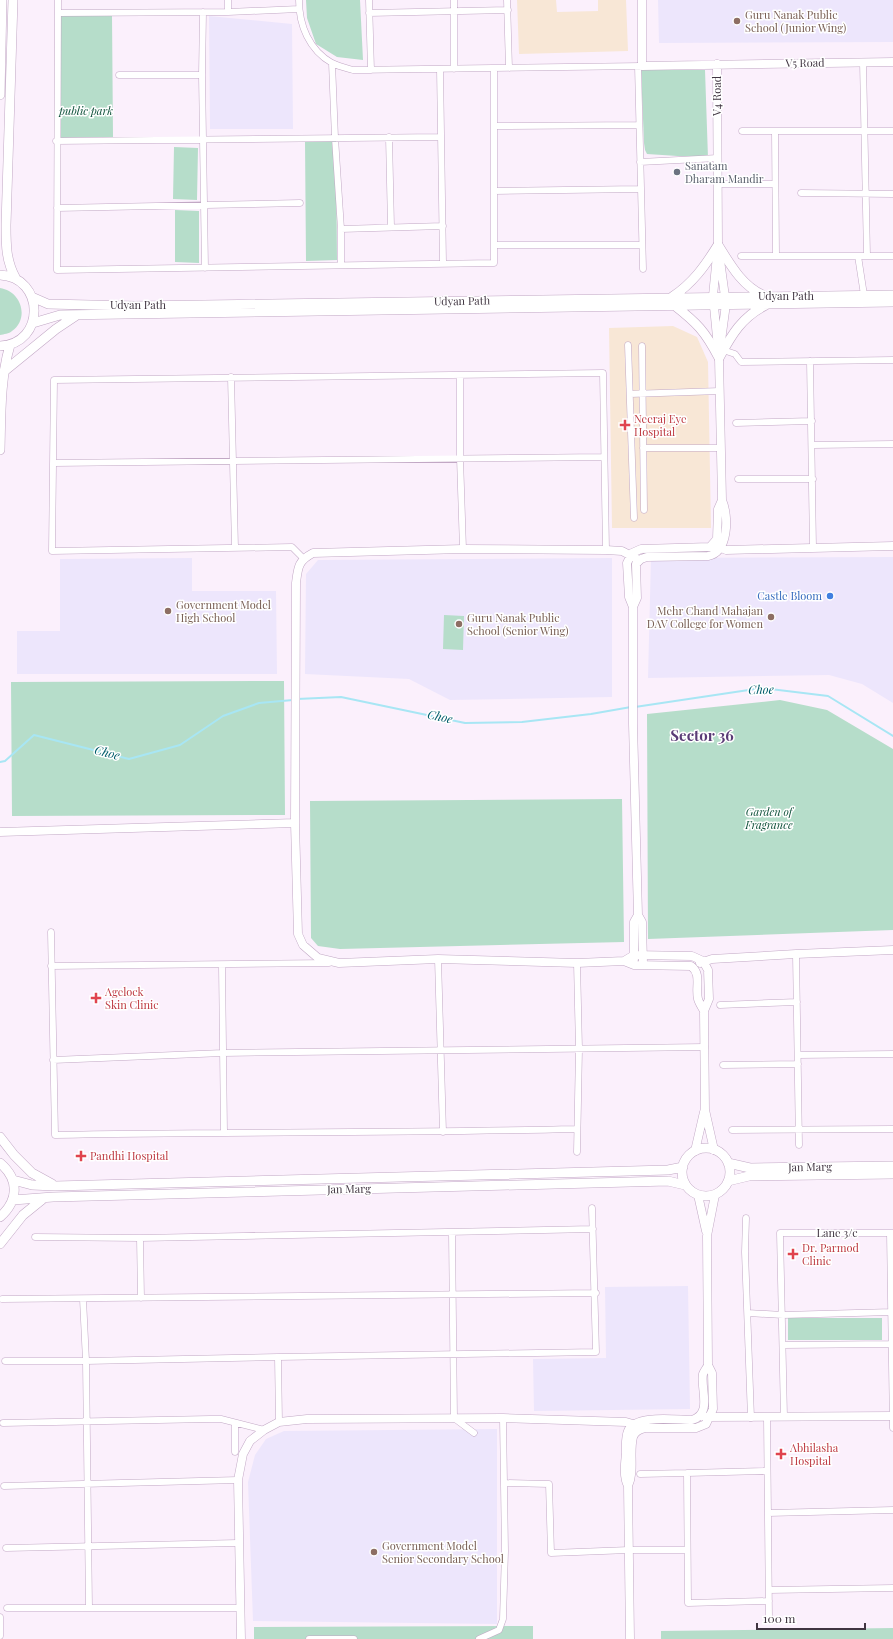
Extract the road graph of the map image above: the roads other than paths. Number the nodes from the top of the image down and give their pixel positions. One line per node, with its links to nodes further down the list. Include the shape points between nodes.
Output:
1 (2, 0): 29 (main road)
2 (13, 0): 69 (main road, via 6,254)
3 (58, 0): 15 (street)
4 (228, 0): 14 (street)
5 (300, 0): 10 (street)
6 (368, 0): 16 (street)
7 (454, 0): 12 (street)
8 (507, 0): 11 (street)
9 (642, 0): 21 (street)
10 (300, 9): 14 (street); 19 (street, via 303,28 314,48)
11 (508, 10): 12 (street); 23 (street)
12 (454, 11): 16 (street); 25 (street)
13 (203, 12): 14 (street); 15 (street); 28 (street)
14 (228, 12)
15 (58, 13): 40 (street)
16 (369, 13): 26 (street)
17 (863, 62): 18 (street, V5 Road); 20 (street, V5 Road); 34 (street)
18 (893, 62)
19 (332, 63): 26 (street, via 353,70); 37 (street)
20 (717, 64): 21 (street, V4 Road); 41 (street, V4 Road)
21 (640, 66): 23 (street); 30 (street)
22 (494, 68): 23 (street); 25 (street); 31 (street)
23 (510, 68)
24 (440, 69): 25 (street); 26 (street); 36 (street)
25 (454, 69)
26 (371, 70)
27 (119, 75): 28 (street)
28 (202, 75): 39 (street)
29 (0, 95)
30 (639, 125): 31 (street); 42 (street)
31 (494, 126): 46 (street)
32 (742, 131): 33 (street)
33 (775, 131): 34 (street); 44 (street)
34 (864, 131): 35 (street); 48 (street)
35 (893, 131)
36 (441, 137): 38 (street); 53 (street)
37 (335, 138): 38 (street); 39 (street); 55 (street)
38 (389, 138): 54 (street)
39 (203, 140): 40 (street); 51 (street)
40 (56, 141): 52 (street)
41 (718, 158): 42 (street); 43 (street, V4 Road)
42 (640, 162): 45 (street)
43 (718, 184): 44 (street); 58 (street, V4 Road)
44 (775, 184): 60 (street)
45 (640, 189): 46 (street); 57 (street)
46 (494, 191): 56 (street)
47 (801, 193): 48 (street)
48 (866, 194): 49 (street); 62 (street)
49 (893, 194)
50 (300, 204): 51 (street)
51 (205, 205): 52 (street); 66 (street)
52 (57, 208): 66 (street, via 56,270)
53 (443, 226): 54 (street); 64 (street)
54 (391, 228): 55 (street)
55 (341, 229): 65 (street)
56 (494, 245): 57 (street); 64 (street, via 494,263)
57 (642, 245): 67 (street)
58 (718, 245): 73 (street); 74 (street); 75 (main road, via 750,288); 76 (main road)
59 (741, 256): 60 (street)
60 (776, 256): 61 (street)
61 (858, 256): 62 (street); 70 (street)
62 (867, 256): 63 (street)
63 (893, 256)
64 (443, 264): 65 (street)
65 (341, 265): 66 (street)
66 (205, 268)
67 (643, 269)
68 (0, 275): 69 (main road)
69 (16, 280): 72 (main road, via 27,288)
70 (864, 295): 71 (main road, Udyan Path); 75 (main road, Udyan Path)
71 (893, 295)
72 (32, 297): 76 (main road, Udyan Path, via 48,304 134,306); 79 (main road)
73 (714, 300): 74 (main road, Udyan Path); 76 (main road, Udyan Path); 84 (street)
74 (726, 300): 75 (main road, Udyan Path); 84 (street)
75 (766, 300): 77 (main road, Udyan Path); 84 (main road, via 740,324)
76 (673, 301): 78 (main road, Udyan Path); 84 (main road, via 696,322)
77 (893, 302)
78 (77, 315): 79 (main road, Udyan Path, via 60,315); 87 (main road)
79 (33, 323): 80 (main road, via 23,337)
80 (10, 345): 82 (main road); 87 (main road)
81 (628, 345): 92 (street)
82 (0, 346)
83 (642, 346): 91 (street)
84 (721, 354): 86 (street, via 735,354 741,362); 90 (street)
85 (893, 360): 86 (street)
86 (810, 361): 93 (street)
87 (2, 373): 99 (main road)
88 (460, 374): 89 (street); 100 (street, via 603,373); 101 (street)
89 (231, 377): 102 (street); 103 (street, via 54,380)
90 (720, 391): 91 (street); 98 (street)
91 (643, 393): 92 (street); 97 (street)
92 (630, 394): 107 (street)
93 (812, 421): 94 (street); 96 (street)
94 (736, 423)
95 (893, 444): 96 (street)
96 (812, 445): 104 (street)
97 (643, 448): 98 (street); 106 (street)
98 (721, 448): 109 (street, via 722,500 718,510)
99 (0, 450)
100 (604, 457): 101 (street); 113 (street)
101 (460, 458): 102 (street); 112 (street)
102 (232, 461): 103 (street); 110 (street)
103 (54, 463): 110 (street, via 52,551)
104 (813, 479): 105 (street); 111 (street)
105 (738, 480)
106 (644, 510)
107 (634, 518)
108 (893, 546): 111 (street)
109 (717, 547): 111 (street); 114 (street, via 641,549); 116 (street, via 714,555 647,557)
110 (235, 548): 115 (street, via 292,547)
111 (813, 548)
112 (463, 549): 113 (street); 115 (street, via 313,553)
113 (606, 550): 114 (street, via 622,551)
114 (631, 555): 116 (street); 117 (street, via 627,563 629,597)
115 (303, 558): 118 (street, via 298,568 296,583)
116 (639, 560): 117 (street, via 636,566 637,598)
117 (633, 606): 122 (street, via 632,684 638,915 642,922)
118 (295, 824): 119 (street); 127 (street, via 298,934 303,945 318,958)
119 (0, 832)
120 (51, 932): 131 (street)
121 (893, 950): 123 (street)
122 (638, 954): 125 (street); 126 (street, via 692,956); 129 (street)
123 (796, 954): 126 (street); 133 (street)
124 (438, 959): 127 (street); 128 (street); 138 (street)
125 (624, 961): 128 (street); 129 (street)
126 (703, 961): 132 (street); 135 (street, via 708,970 709,984 709,999)
127 (339, 962): 130 (street)
128 (577, 963): 137 (street)
129 (639, 964): 132 (street)
130 (222, 965): 131 (street); 139 (street)
131 (51, 966): 142 (street)
132 (692, 967): 135 (street, via 697,975 698,999)
133 (797, 1002): 134 (street); 141 (street)
134 (720, 1005)
135 (704, 1011): 136 (street)
136 (705, 1047): 137 (street); 145 (street)
137 (578, 1049): 138 (street); 146 (street)
138 (440, 1051): 139 (street); 151 (street)
139 (223, 1053): 142 (street); 150 (street)
140 (893, 1054): 141 (street)
141 (798, 1055): 143 (street)
142 (53, 1060): 150 (street, via 55,1136)
143 (798, 1064): 144 (street); 149 (street)
144 (723, 1065)
145 (705, 1110): 154 (street); 155 (street)
146 (577, 1129): 151 (street); 156 (street)
147 (893, 1129): 149 (street)
148 (732, 1130): 149 (street)
149 (799, 1130): 153 (street)
150 (224, 1132): 151 (street)
151 (443, 1132)
152 (0, 1137): 165 (main road, via 14,1156 32,1173)
153 (799, 1145)
154 (714, 1150): 155 (main road, via 704,1148); 158 (main road)
155 (695, 1151): 160 (main road, via 688,1156)
156 (577, 1152)
157 (0, 1163): 162 (main road)
158 (728, 1163): 159 (main road, Jan Marg, via 750,1168); 163 (main road)
159 (893, 1166)
160 (683, 1167): 164 (main road); 165 (main road, Jan Marg, via 668,1170)
161 (893, 1174): 163 (main road, Jan Marg, via 749,1176)
162 (13, 1180): 165 (main road, Jan Marg, via 32,1185); 169 (main road)
163 (728, 1182): 166 (main road)
164 (685, 1185): 167 (main road); 168 (main road, Jan Marg, via 668,1181)
165 (55, 1186)
166 (715, 1194): 167 (main road); 176 (street)
167 (698, 1195): 176 (street)
168 (44, 1198): 169 (main road, Jan Marg); 179 (main road, via 23,1215)
169 (13, 1200): 171 (main road)
170 (592, 1208): 173 (street)
171 (0, 1217)
172 (746, 1218): 187 (street)
173 (593, 1229): 174 (street); 182 (street)
174 (452, 1232): 178 (street); 181 (street)
175 (892, 1233): 180 (street); 188 (street, Lane 3/c, via 780,1233)
176 (707, 1236): 195 (street)
177 (35, 1237): 178 (street)
178 (140, 1238): 184 (street)
179 (0, 1244)
180 (892, 1267): 186 (street)
181 (454, 1293): 182 (street); 184 (street); 191 (street)
182 (596, 1293): 191 (street, via 596,1352)
183 (83, 1298): 184 (street); 185 (street); 194 (street)
184 (141, 1298)
185 (2, 1299)
186 (892, 1312): 188 (street); 189 (street)
187 (748, 1313): 188 (street); 202 (street)
188 (783, 1315): 190 (street)
189 (893, 1344): 190 (street); 196 (street)
190 (783, 1345): 198 (street)
191 (455, 1354): 192 (street); 199 (street)
192 (278, 1357): 194 (street); 205 (street)
193 (5, 1361): 194 (street)
194 (86, 1361): 204 (street)
195 (708, 1365): 197 (street, via 703,1374 704,1407); 201 (street, via 712,1373 713,1409)
196 (893, 1416): 198 (street); 209 (street)
197 (698, 1417): 201 (street); 208 (street, via 692,1420 642,1420)
198 (784, 1417): 203 (street)
199 (454, 1418): 200 (street); 205 (street, via 307,1419); 211 (street)
200 (503, 1418): 208 (street, via 626,1422); 217 (street)
201 (710, 1418): 202 (street); 208 (street, via 706,1424 696,1428)
202 (751, 1418): 203 (street)
203 (767, 1418): 213 (street)
204 (87, 1422): 206 (street); 207 (street, via 221,1419); 218 (street)
205 (279, 1422): 210 (street)
206 (3, 1423)
207 (235, 1423): 210 (street); 212 (street)
208 (636, 1427): 225 (street, via 629,1428 626,1436 625,1479 628,1486)
209 (893, 1428)
210 (264, 1430): 216 (street, via 250,1441 243,1454)
211 (474, 1433)
212 (235, 1452)
213 (767, 1471): 214 (street); 221 (street)
214 (687, 1472): 215 (street); 226 (street)
215 (640, 1474)
216 (238, 1480): 218 (street); 222 (street)
217 (504, 1483): 225 (street, via 549,1484 551,1553); 239 (street, via 503,1619 499,1630)
218 (88, 1485): 219 (street); 223 (street)
219 (4, 1486)
220 (893, 1510): 221 (street)
221 (768, 1513): 228 (street)
222 (238, 1543): 223 (street); 232 (street)
223 (88, 1547): 224 (street); 231 (street)
224 (6, 1548)
225 (629, 1550): 226 (street); 240 (street)
226 (687, 1550): 229 (street, via 688,1603)
227 (893, 1588): 228 (street)
228 (769, 1590): 229 (street)
229 (769, 1601): 234 (street)
230 (7, 1608): 231 (street)
231 (89, 1608): 232 (street)
232 (240, 1608): 236 (street)
233 (0, 1617): 235 (street)
234 (769, 1619)
235 (0, 1636)
236 (241, 1639)
237 (309, 1639): 238 (street)
238 (354, 1639)
239 (478, 1639)
240 (630, 1639)

